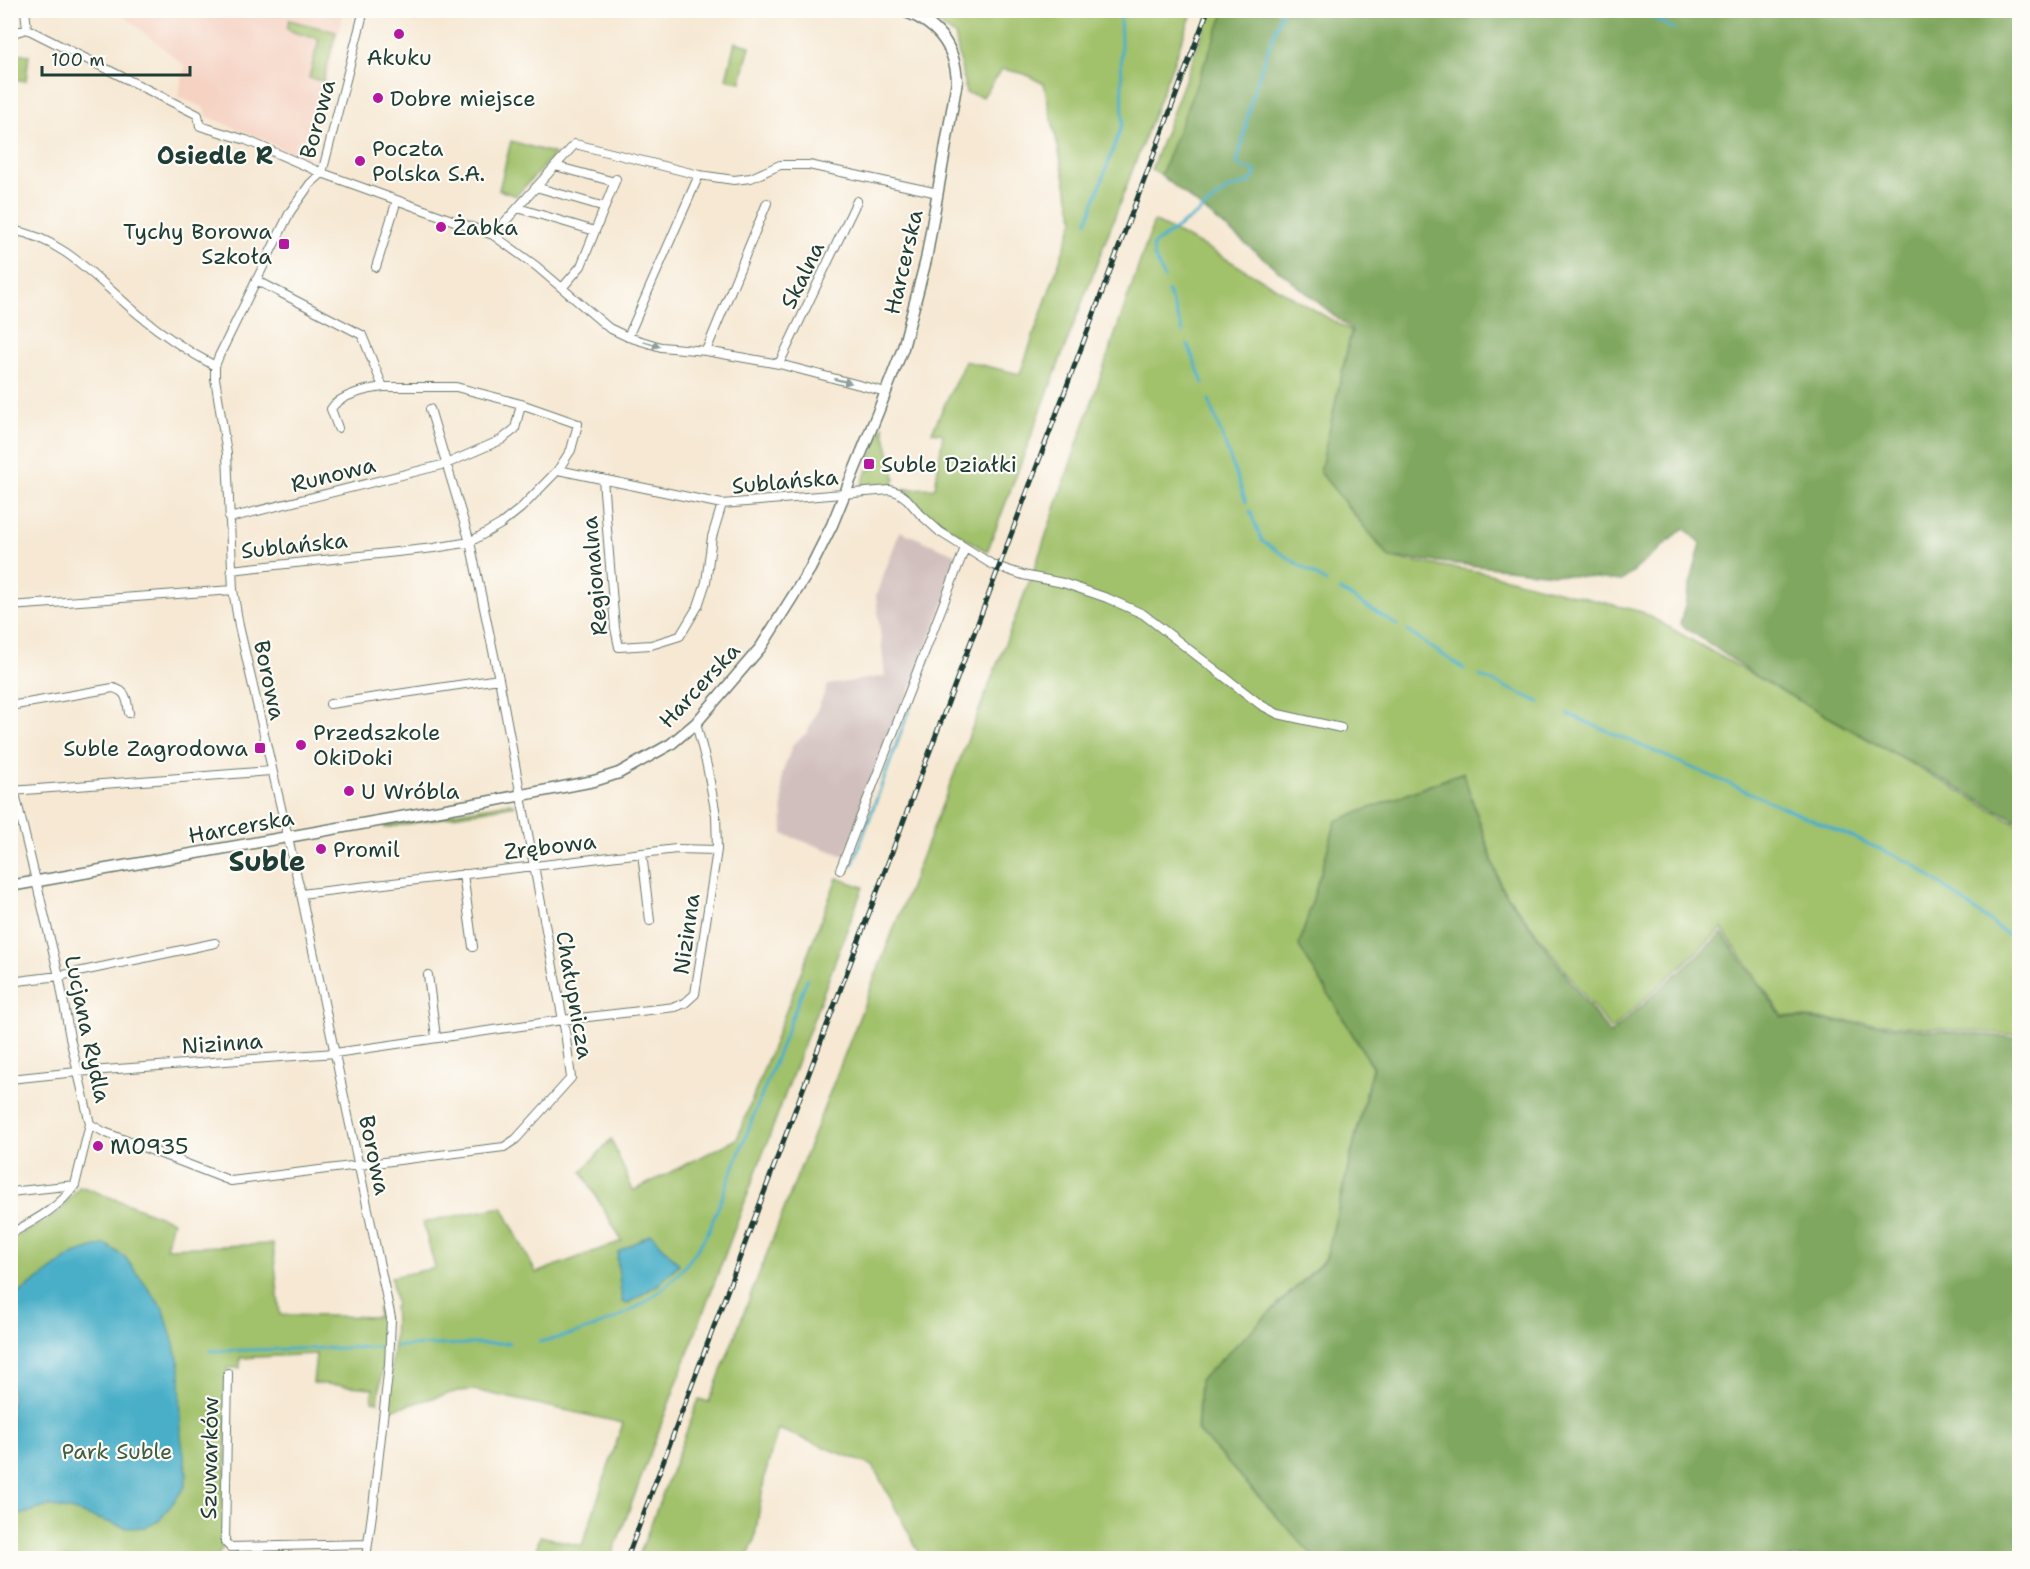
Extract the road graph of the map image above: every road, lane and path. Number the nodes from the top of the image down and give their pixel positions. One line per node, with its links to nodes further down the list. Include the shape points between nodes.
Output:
1 (25, 10): 4 (street)
2 (364, 10): 7 (street, Borowa)
3 (900, 10): 10 (street, Harcerska, via 916,15 943,36 955,62 954,111)
4 (27, 29): 5 (street); 7 (street, via 198,115 200,126 246,140)
5 (10, 34)
6 (555, 166): 8 (street, via 574,144); 9 (street); 14 (street, via 616,180)
7 (322, 173): 11 (street); 20 (street, Borowa, via 290,212)
8 (699, 174): 10 (street, via 734,180 751,178 780,165 809,165); 22 (street)
9 (536, 187): 14 (street); 15 (street)
10 (938, 193): 27 (street, Harcerska, via 903,348)
11 (397, 200): 18 (street); 19 (street)
12 (857, 201): 24 (street, Skalna)
13 (767, 203): 23 (street)
14 (605, 207): 17 (street)
15 (518, 208): 17 (street); 18 (street)
16 (10, 230): 25 (street, via 50,242 139,315)
17 (595, 231): 21 (street, via 581,266)
18 (493, 235): 21 (street)
19 (376, 267)
20 (256, 280): 25 (street, Borowa); 26 (street, via 362,335)
21 (565, 289): 22 (street, via 609,328)
22 (628, 337): 23 (street, one-way to 23, via 661,347)
23 (706, 351): 24 (street)
24 (779, 364): 27 (street, one-way to 27)
25 (215, 366): 36 (street, Borowa, via 227,454)
26 (383, 387): 28 (street, Runowa, via 456,387); 30 (street, Runowa, via 334,403 331,409)
27 (886, 392): 34 (street, Harcerska)
28 (521, 404): 31 (street, Runowa, via 515,429 501,440); 32 (street, Runowa, via 578,424 571,450)
29 (430, 409): 31 (street)
30 (338, 428)
31 (446, 464): 36 (street, Runowa); 37 (street)
32 (558, 470): 33 (street, Sublańska); 37 (street, Sublańska, via 508,519)
33 (603, 479): 35 (street, Sublańska); 35 (street, Regionalna, via 619,647 651,645 680,636 704,590 712,537)
34 (844, 494): 35 (street, Sublańska); 38 (street, Sublańska, via 890,490 898,493 940,532); 46 (street, Harcerska, via 810,569 761,647)
35 (722, 504)
36 (229, 518): 39 (street, Borowa)
37 (470, 542): 39 (street, Sublańska); 42 (street, Chałupnicza)
38 (965, 548): 47 (street, Sublańska, via 998,567 1063,583 1143,614 1261,705 1278,714); 56 (street)
39 (231, 570): 40 (street, Borowa)
40 (233, 590): 41 (street, Sublańska); 48 (street, Borowa)
41 (10, 606)
42 (499, 679): 43 (street); 51 (street, Chałupnicza)
43 (330, 704)
44 (10, 706): 45 (street, via 113,688 126,696)
45 (129, 712)
46 (696, 723): 51 (street, Harcerska, via 671,744 619,773); 53 (street, Nizinna, via 716,815)
47 (1341, 728)
48 (272, 771): 50 (street); 52 (street, Borowa)
49 (10, 773): 50 (street, Lucjana Rydla)
50 (13, 791): 58 (street, Lucjana Rydla)
51 (521, 795): 52 (street, Harcerska); 55 (street, Chałupnicza)
52 (287, 837): 58 (street, Harcerska); 60 (street, Borowa)
53 (717, 850): 54 (street, Zrębowa); 67 (street, Nizinna, via 695,994 675,1007)
54 (642, 853): 55 (street, Zrębowa); 61 (street)
55 (534, 867): 57 (street, Zrębowa); 67 (street, Chałupnicza)
56 (840, 870)
57 (463, 874): 60 (street, Zrębowa); 63 (street)
58 (36, 882): 59 (street, Harcerska); 65 (street, Lucjana Rydla)
59 (10, 886)
60 (301, 894): 69 (street, Borowa)
61 (650, 921)
62 (215, 943): 65 (street)
63 (473, 947)
64 (428, 975): 68 (street)
65 (59, 976): 66 (street); 70 (street, Lucjana Rydla)
66 (10, 982)
67 (562, 1020): 68 (street, Nizinna); 73 (street, Chałupnicza, via 571,1078 516,1139 504,1147)
68 (436, 1037): 69 (street, Nizinna)
69 (335, 1053): 70 (street, Nizinna); 73 (street, Borowa)
70 (78, 1072): 71 (street, Nizinna); 72 (street, Lucjana Rydla)
71 (10, 1079)
72 (90, 1124): 73 (street, Lucjana Rydla, via 231,1181); 74 (street)
73 (359, 1165): 78 (street, Borowa, via 392,1336)
74 (75, 1185): 75 (street); 76 (street, via 57,1206)
75 (10, 1192)
76 (10, 1234)
77 (228, 1373): 78 (street, Szuwarków, via 225,1542 230,1547)
78 (368, 1544): 79 (street, Borowa)
79 (366, 1558)

